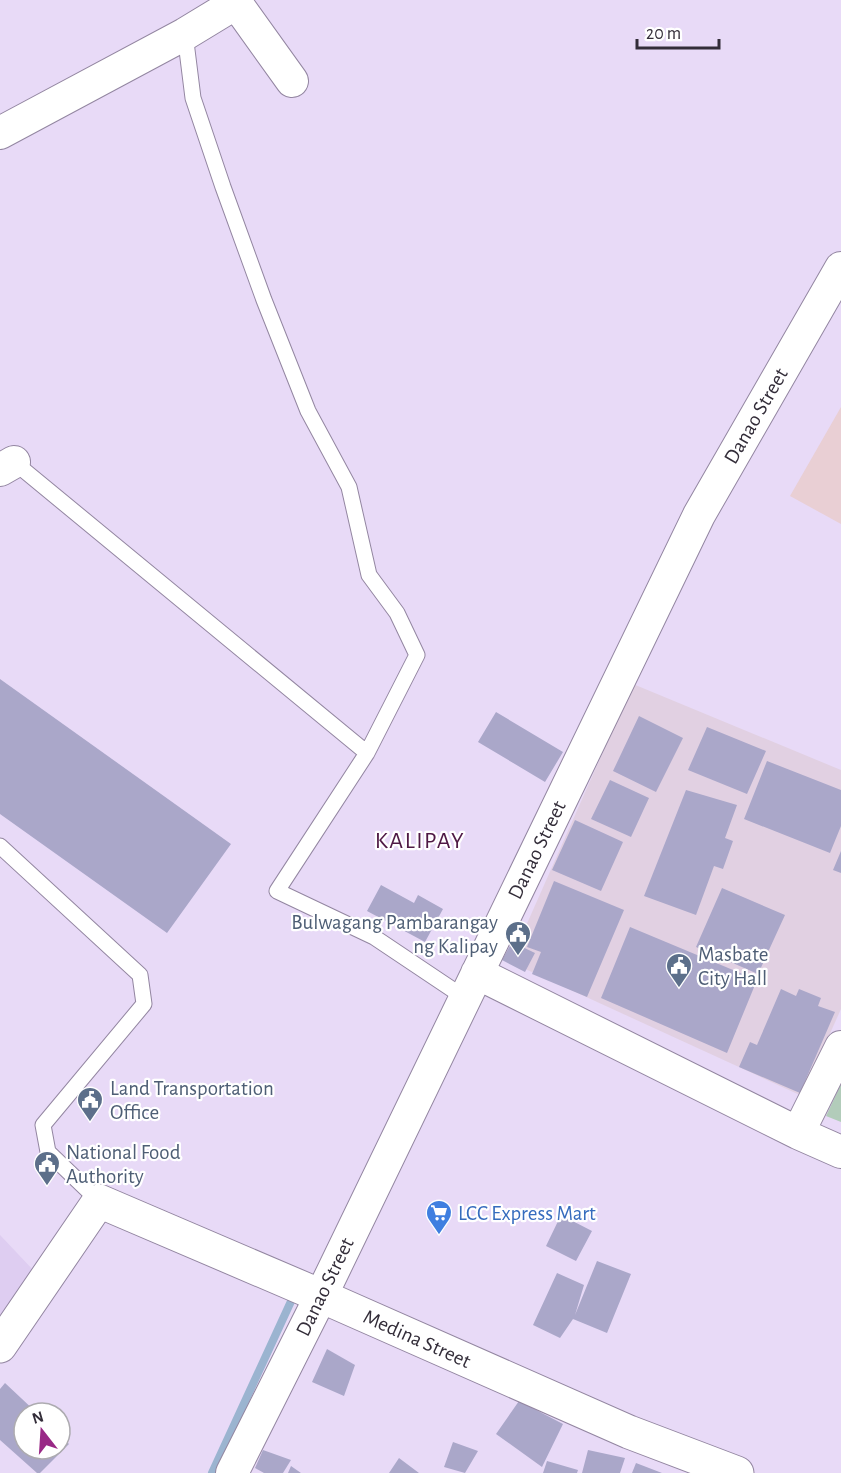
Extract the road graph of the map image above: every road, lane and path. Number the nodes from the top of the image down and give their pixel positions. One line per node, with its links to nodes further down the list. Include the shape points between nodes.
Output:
1 (235, 2): 2 (street); 3 (street)
2 (185, 34): 4 (street); 7 (lane, via 193,98 264,300 308,411 348,488 369,575 397,613 417,655)
3 (292, 81)
4 (0, 133)
5 (841, 267): 9 (street, Danao Street, via 699,515)
6 (7, 466): 7 (lane)
7 (367, 753): 9 (lane, via 277,891)
8 (0, 846): 13 (lane, via 140,975 144,1004 43,1125 48,1152)
9 (471, 986): 11 (street); 14 (street, Danao Street)
10 (841, 1047): 11 (street)
11 (798, 1133): 12 (street)
12 (841, 1152)
13 (99, 1201): 14 (street, Medina Street); 15 (street)
14 (321, 1296): 16 (street, Danao Street); 17 (street, Medina Street, via 629,1432)
15 (0, 1346)
16 (232, 1473)
17 (737, 1473)

